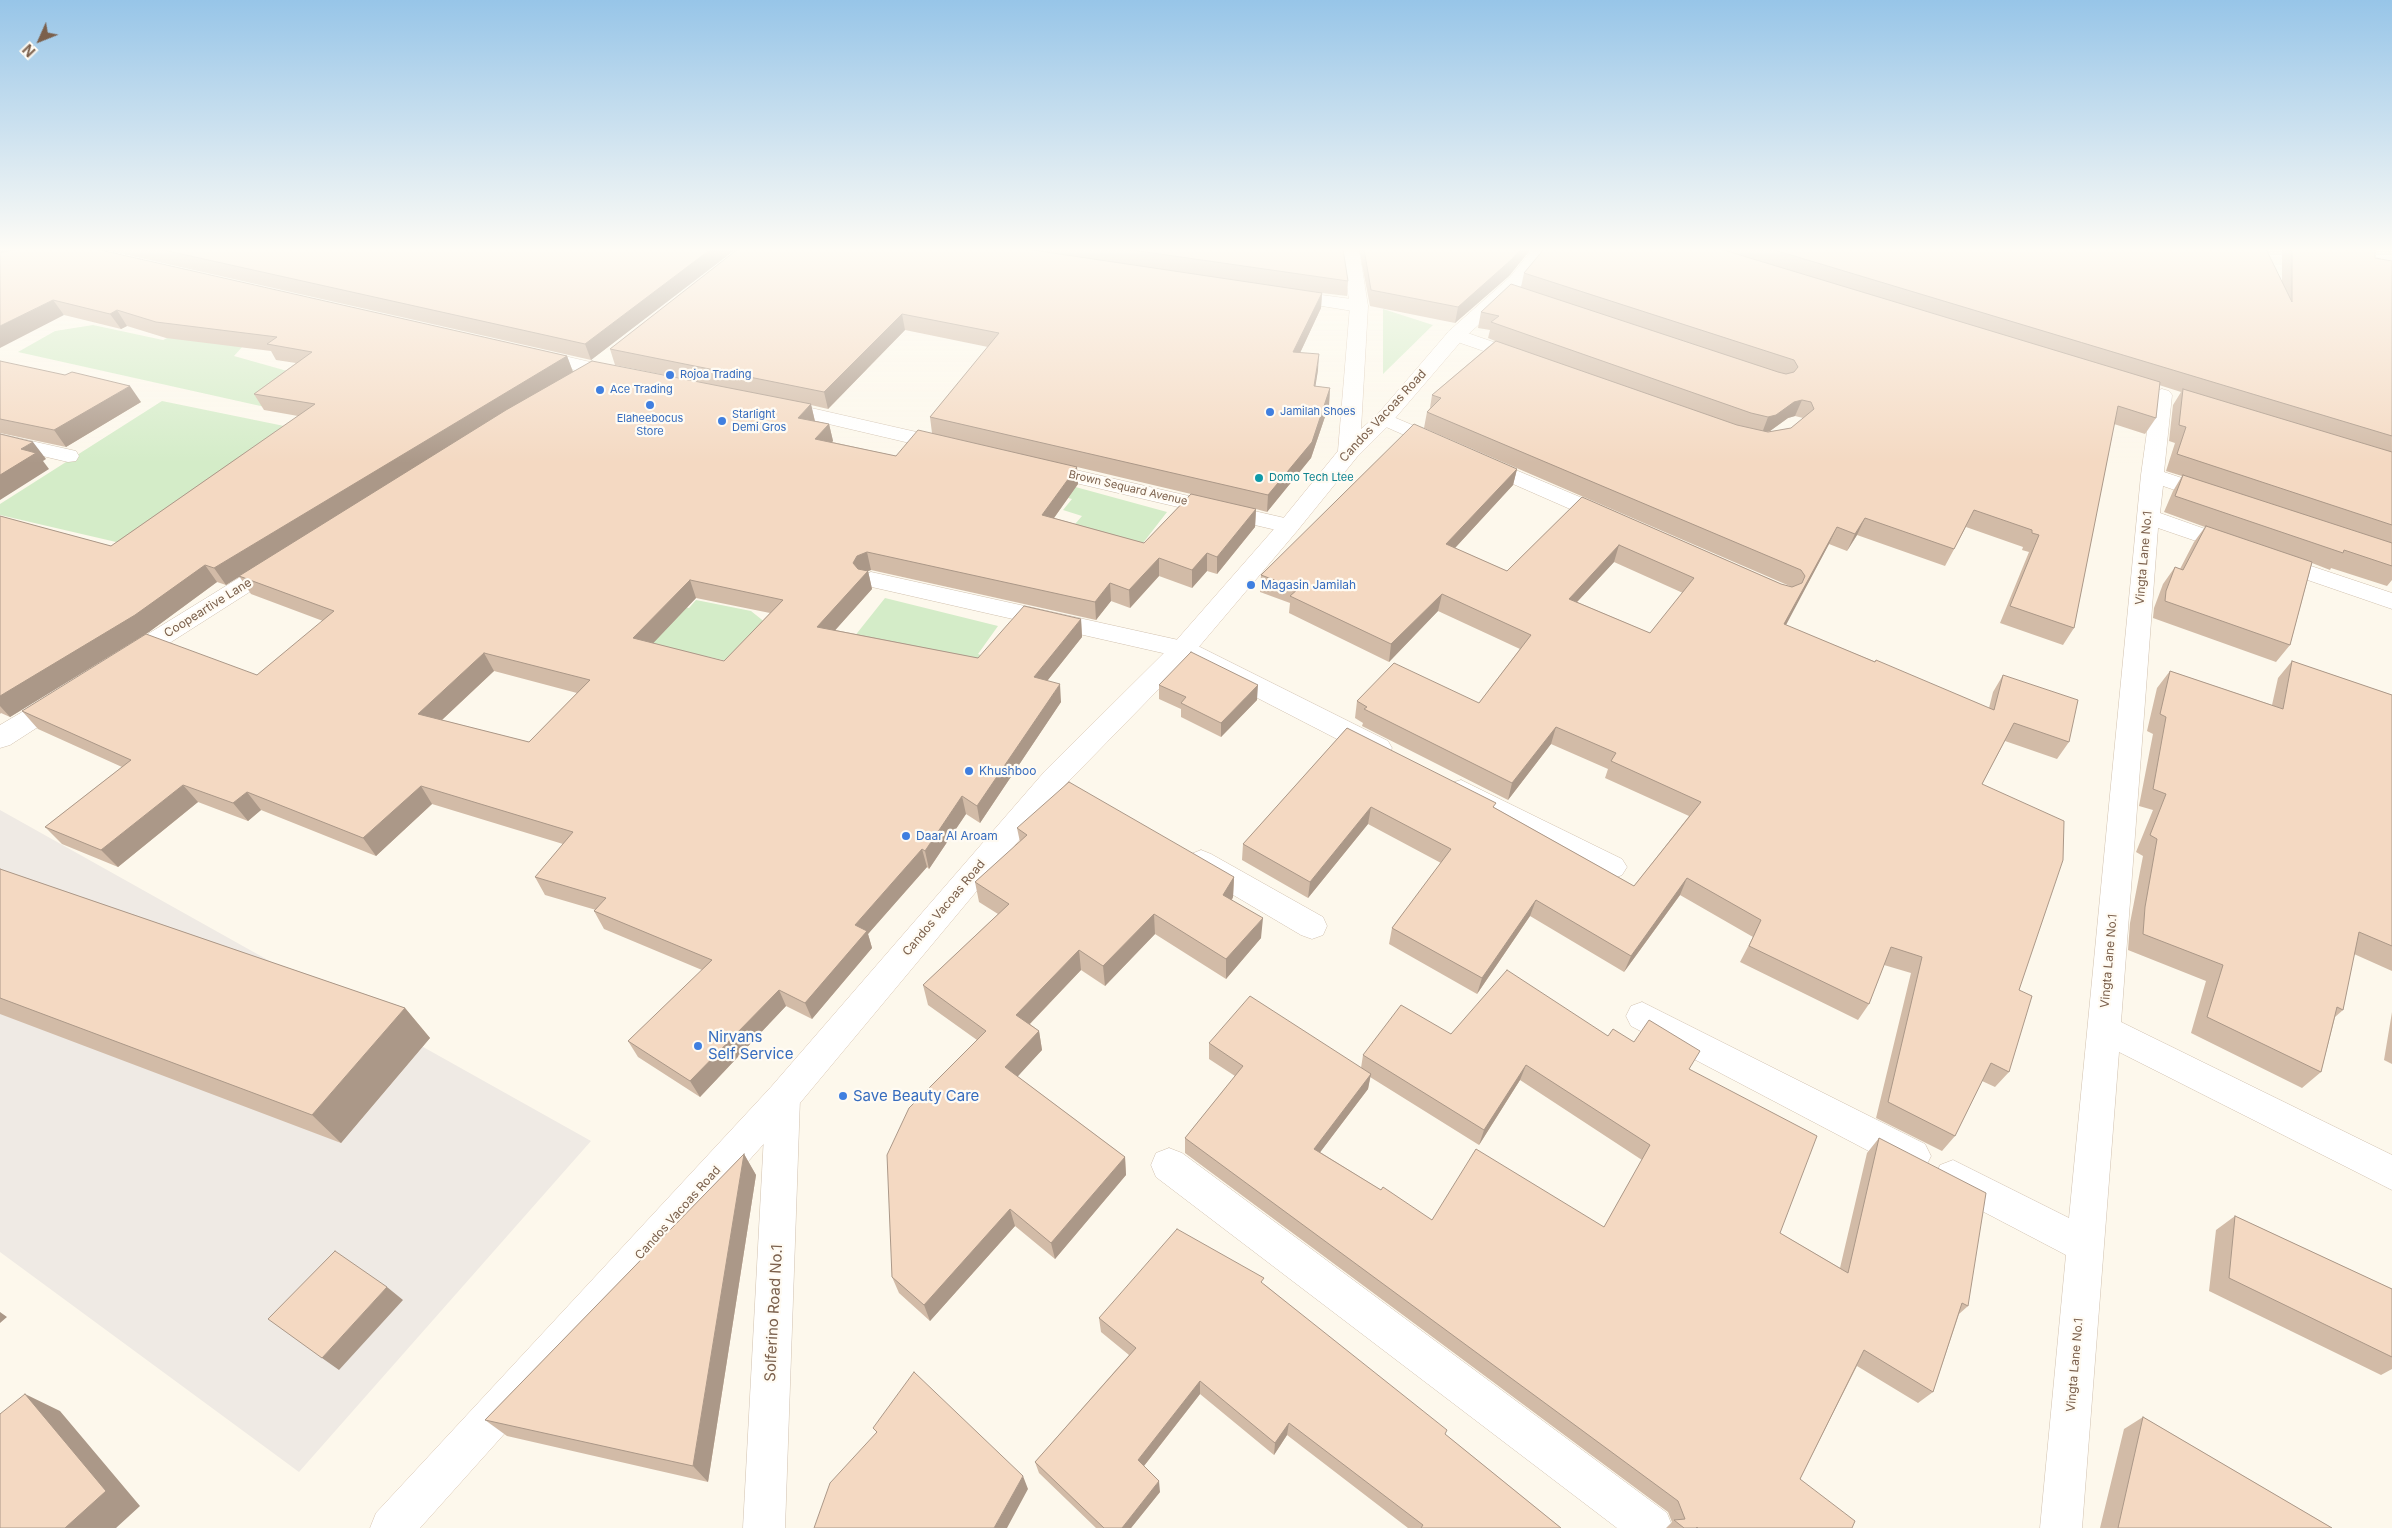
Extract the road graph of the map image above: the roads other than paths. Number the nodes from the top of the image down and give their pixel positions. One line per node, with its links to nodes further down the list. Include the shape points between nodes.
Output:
1 (1358, 320): 14 (street)
2 (1473, 320): 3 (street, Candos Vacoas Road)
3 (1456, 335): 6 (street); 11 (street, Candos Vacoas Road)
4 (517, 351): 5 (street)
5 (603, 363): 7 (street); 8 (street)
6 (1541, 365)
7 (633, 377)
8 (570, 383)
9 (2162, 395): 17 (street, Vingta Lane No.1)
10 (759, 402): 13 (street)
11 (1384, 419): 14 (street, Candos Vacoas Road); 21 (street)
12 (0, 440): 15 (street)
13 (971, 451)
14 (1349, 452): 20 (street, Candos Vacoas Road)
15 (68, 456)
16 (1019, 462): 20 (street, Brown Sequard Avenue)
17 (2152, 475): 18 (street); 19 (street, Vingta Lane No.1)
18 (2235, 503)
19 (2148, 518): 24 (street); 35 (street, Vingta Lane No.1)
20 (1289, 526): 25 (street, Candos Vacoas Road)
21 (1629, 526)
22 (295, 554): 26 (street, Coopeartive Lane)
23 (871, 580): 25 (street)
24 (2392, 601)
25 (1182, 649): 29 (street); 36 (street, Candos Vacoas Road, via 1068,786)
26 (110, 670)
27 (76, 691): 28 (street)
28 (0, 738)
29 (1402, 760)
30 (1437, 778): 32 (street)
31 (1175, 847): 33 (street)
32 (1612, 866)
33 (1312, 926)
34 (1642, 1016): 39 (street)
35 (2104, 1029): 38 (street); 39 (street, Vingta Lane No.1)
36 (783, 1098): 40 (street, Candos Vacoas Road); 41 (street, Solferino Road No.1)
37 (1169, 1165): 42 (street)
38 (2392, 1174)
39 (2085, 1245): 43 (street, Vingta Lane No.1)
40 (391, 1528)
41 (764, 1528)
42 (1652, 1528)
43 (2061, 1528)

